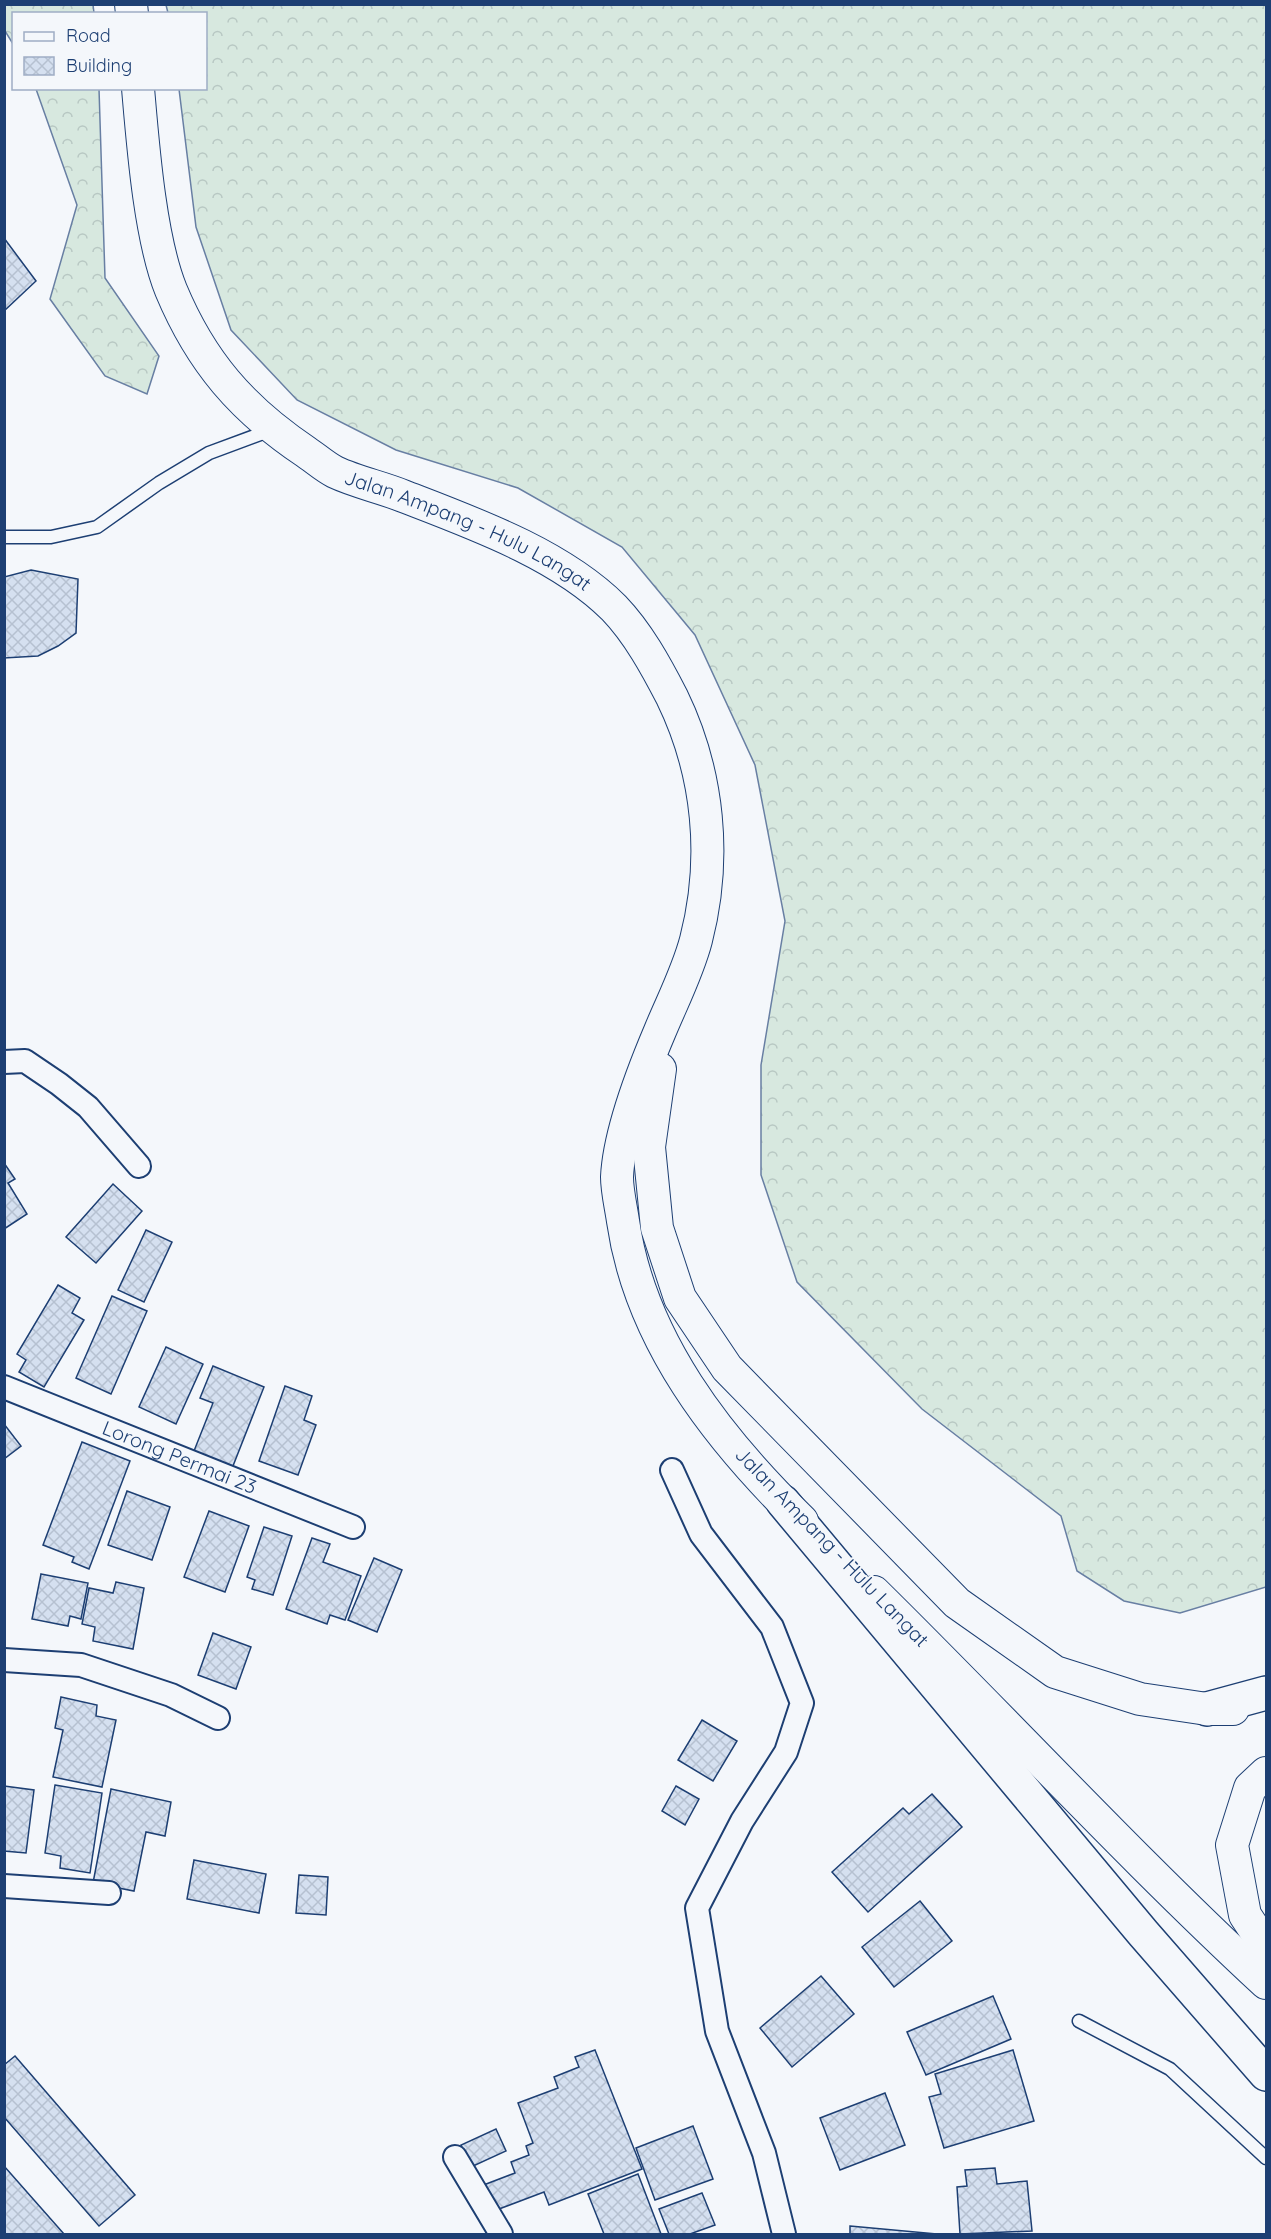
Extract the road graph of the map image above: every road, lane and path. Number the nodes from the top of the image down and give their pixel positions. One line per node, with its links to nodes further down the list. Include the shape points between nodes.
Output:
1 (138, 90): 2 (street, Jalan Ampang - Hulu Langat, via 155,230 169,286 198,346 231,391)
2 (273, 429): 3 (lane, via 209,453 97,527 51,537); 4 (street, Jalan Ampang - Hulu Langat, via 335,472 486,530 577,576 615,609 645,648 674,701 694,757 709,831 706,891 695,945)
3 (4, 537)
4 (669, 1010): 9 (street, Jalan Ampang - Hulu Langat, via 629,1117 617,1177 627,1244 646,1309 676,1369 718,1428); 13 (street, Jalan Ampang - Hulu Langat, via 649,1148 657,1228 680,1298 728,1368 957,1603 1055,1672 1140,1699)
5 (4, 1062): 6 (street, via 24,1061 59,1084 88,1107)
6 (139, 1166)
7 (4, 1387): 10 (street, Lorong Permai 23)
8 (672, 1470): 26 (street, via 701,1534 772,1627 802,1703 786,1752 742,1821 697,1908 717,2031 764,2153)
9 (783, 1502): 20 (street, Jalan Ampang - Hulu Langat, via 980,1696 1142,1864); 22 (highway)
10 (353, 1527)
11 (4, 1660): 15 (street, via 81,1665 171,1695)
12 (1266, 1693): 13 (highway)
13 (1207, 1709): 14 (street, Jalan Ampang - Hulu Langat)
14 (1266, 1709)
15 (218, 1718)
16 (1266, 1773): 19 (street, via 1250,1788 1232,1845 1245,1915)
17 (4, 1886): 18 (street)
18 (109, 1893)
19 (1266, 1947)
20 (1266, 1983)
21 (1079, 2021): 24 (lane, via 1170,2069)
22 (1264, 2072)
23 (454, 2157): 25 (street)
24 (1266, 2158)
25 (501, 2235)
26 (784, 2235)

